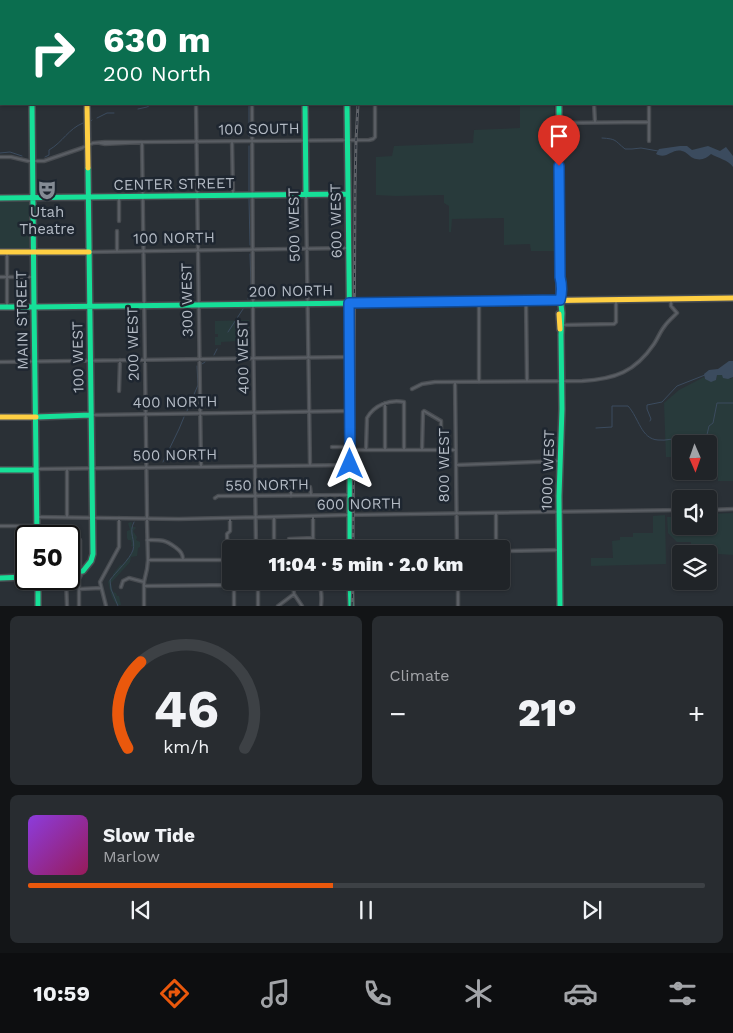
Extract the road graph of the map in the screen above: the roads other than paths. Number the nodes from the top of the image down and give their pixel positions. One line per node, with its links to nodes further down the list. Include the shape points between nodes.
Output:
1 (32, 105): 23 (main road, MAIN STREET)
2 (87, 105): 21 (main road, 100 WEST)
3 (196, 105): 16 (street, 300 WEST)
4 (252, 105): 18 (street, 400 WEST)
5 (306, 105): 14 (main road, 500 WEST)
6 (347, 105): 15 (main road, 600 WEST)
7 (375, 105): 15 (street, 100 SOUTH, via 375,137)
8 (559, 105): 11 (main road, 1000 WEST)
9 (594, 105): 12 (street)
10 (649, 105): 13 (street)
11 (558, 122): 12 (street); 51 (main road, 1000 WEST)
12 (595, 122): 13 (street)
13 (649, 122): 19 (street)
14 (306, 140): 15 (street, 100 SOUTH); 18 (street, 100 SOUTH); 24 (main road, 500 WEST)
15 (347, 140): 25 (main road, 600 WEST)
16 (196, 141): 17 (street, 100 SOUTH); 20 (street, 100 SOUTH); 29 (street, 300 WEST)
17 (232, 141): 18 (street, 100 SOUTH); 26 (street)
18 (252, 141): 27 (street, 400 WEST)
19 (649, 141)
20 (142, 142): 21 (street, 100 SOUTH); 28 (street, 200 WEST)
21 (88, 145): 23 (street, 100 SOUTH, via 47,160); 30 (main road, 100 WEST)
22 (0, 157): 23 (street, 100 SOUTH)
23 (32, 161): 33 (main road, MAIN STREET)
24 (306, 194): 25 (main road, CENTER STREET); 27 (main road, CENTER STREET); 38 (street, 500 WEST)
25 (348, 194): 36 (main road, 600 WEST)
26 (233, 195): 27 (main road, CENTER STREET); 29 (main road, CENTER STREET)
27 (252, 195): 37 (street, 400 WEST)
28 (143, 196): 29 (main road, CENTER STREET); 31 (main road, CENTER STREET); 41 (street, 200 WEST)
29 (197, 196): 39 (street, 300 WEST)
30 (88, 197): 31 (main road, CENTER STREET); 33 (main road, CENTER STREET); 45 (main road, 100 WEST)
31 (119, 197): 34 (street)
32 (0, 198): 33 (main road, CENTER STREET)
33 (33, 198): 44 (main road, MAIN STREET)
34 (119, 221)
35 (116, 230): 40 (street)
36 (348, 248): 38 (street, 100 NORTH); 56 (main road, 600 WEST)
37 (253, 249): 38 (street, 100 NORTH); 39 (street, 100 NORTH); 57 (street, 400 WEST)
38 (307, 249): 55 (street, 500 WEST)
39 (198, 250): 41 (street, 100 NORTH); 58 (street, 300 WEST)
40 (117, 251): 41 (street, 100 NORTH); 45 (street, 100 NORTH)
41 (144, 251): 59 (street, 200 WEST)
42 (0, 252): 43 (main road, 100 NORTH)
43 (7, 252): 44 (main road, 100 NORTH); 47 (street)
44 (34, 252): 45 (main road, 100 NORTH); 48 (main road, MAIN STREET)
45 (89, 252): 63 (main road, 100 WEST)
46 (0, 277): 47 (street)
47 (7, 277): 48 (street); 61 (street)
48 (34, 277): 62 (main road, MAIN STREET)
49 (733, 298): 50 (main road, 200 NORTH)
50 (671, 299): 52 (main road, 200 NORTH); 76 (street, via 677,313 641,360 611,378)
51 (560, 300): 52 (main road, 200 NORTH); 53 (main road, 200 NORTH); 64 (main road, 1000 WEST); 65 (main road, 1000 WEST)
52 (616, 300): 64 (street, via 614,324)
53 (526, 301): 54 (main road, 200 NORTH); 75 (street)
54 (479, 302): 56 (main road, 200 NORTH); 78 (street)
55 (308, 303): 56 (main road, 200 NORTH); 57 (main road, 200 NORTH); 67 (street, 500 WEST)
56 (349, 303): 66 (main road, 600 WEST)
57 (253, 304): 58 (main road, 200 NORTH); 69 (street, 400 WEST)
58 (198, 305): 59 (main road, 200 NORTH); 68 (street, 300 WEST)
59 (144, 306): 63 (main road, 200 NORTH); 71 (street, 200 WEST)
60 (0, 307): 61 (main road, 200 NORTH)
61 (7, 307): 62 (main road, 200 NORTH)
62 (34, 307): 63 (main road, 200 NORTH); 72 (main road, MAIN STREET)
63 (89, 307): 73 (main road, 100 WEST)
64 (562, 325): 65 (main road, 1000 WEST)
65 (561, 335): 76 (main road, 1000 WEST)
66 (350, 357): 67 (street); 82 (main road, 600 WEST)
67 (308, 358): 69 (street); 83 (street, 500 WEST)
68 (200, 359): 69 (street); 71 (street); 86 (street, 300 WEST)
69 (254, 359): 84 (street, 400 WEST)
70 (120, 360): 71 (street); 73 (street); 80 (street)
71 (145, 360): 85 (street, 200 WEST)
72 (35, 361): 73 (street); 74 (street); 89 (main road, MAIN STREET)
73 (91, 361): 87 (main road, 100 WEST)
74 (0, 362)
75 (527, 381): 76 (street); 78 (street)
76 (561, 381): 99 (main road, 1000 WEST)
77 (455, 382): 78 (street); 79 (street, via 435,382); 98 (street, 800 WEST)
78 (479, 382)
79 (412, 388)
80 (119, 391)
81 (385, 403): 93 (street, via 368,414); 94 (street); 95 (street, via 404,402)
82 (350, 411): 83 (street, 400 NORTH); 91 (main road, 600 WEST)
83 (309, 412): 84 (street, 400 NORTH); 101 (street, 500 WEST)
84 (255, 413): 86 (street, 400 NORTH); 103 (street, 400 WEST)
85 (146, 414): 86 (street, 400 NORTH); 87 (street, 400 NORTH); 107 (street, 200 WEST)
86 (200, 414): 104 (street, 300 WEST)
87 (91, 415): 89 (main road, 400 NORTH); 106 (main road, 100 WEST)
88 (0, 417): 89 (main road, 400 NORTH)
89 (36, 417): 109 (main road, MAIN STREET)
90 (332, 447): 91 (street)
91 (350, 447): 100 (main road, 600 WEST)
92 (356, 450): 93 (street)
93 (366, 450): 94 (street)
94 (385, 450): 95 (street)
95 (404, 450): 96 (street)
96 (422, 450): 97 (street); 97 (street, via 423,412 426,411 441,421)
97 (441, 450): 98 (street)
98 (456, 450): 102 (street, 800 WEST)
99 (560, 461): 102 (street); 120 (main road, 1000 WEST)
100 (350, 464): 101 (street, 500 NORTH); 112 (main road, 600 WEST)
101 (310, 465): 103 (street, 500 NORTH)
102 (456, 465): 122 (street, 800 WEST)
103 (256, 466): 104 (street, 500 NORTH); 114 (street, 400 WEST)
104 (201, 467): 107 (street, 500 NORTH)
105 (66, 468): 106 (street, 500 NORTH); 109 (street, 500 NORTH); 126 (street)
106 (92, 468): 107 (street, 500 NORTH); 127 (main road, 100 WEST)
107 (147, 468): 132 (street, 200 WEST)
108 (0, 470): 109 (main road, 500 NORTH)
109 (36, 470): 125 (main road, MAIN STREET)
110 (291, 487): 115 (street)
111 (310, 487): 113 (street)
112 (350, 494): 113 (street, 550 NORTH); 123 (main road, 600 WEST)
113 (310, 495): 115 (street, 550 NORTH)
114 (256, 496): 115 (street, 550 NORTH); 116 (street, 550 NORTH); 128 (street, 400 WEST)
115 (291, 496)
116 (215, 498)
117 (733, 509): 119 (street)
118 (672, 510): 120 (street, 600 NORTH)
119 (717, 510)
120 (559, 512): 121 (street, 600 NORTH); 146 (main road, 1000 WEST)
121 (496, 513): 122 (street, 600 NORTH); 145 (street)
122 (456, 514): 123 (street, 600 NORTH); 144 (street, 800 WEST)
123 (350, 515): 124 (street, 600 NORTH); 143 (main road, 600 WEST)
124 (313, 516): 129 (street, 600 NORTH); 136 (street)
125 (37, 517): 126 (street, 600 NORTH); 133 (main road, MAIN STREET)
126 (67, 517): 127 (street, 600 NORTH)
127 (92, 517): 130 (street, 600 NORTH); 151 (main road, 100 WEST, via 93,554)
128 (256, 517): 129 (street, 600 NORTH); 131 (street, 600 NORTH); 140 (street, 400 WEST)
129 (274, 517): 141 (street)
130 (119, 518): 132 (street, 600 NORTH); 160 (street, via 119,547 101,579)
131 (230, 518): 132 (street, 600 NORTH); 139 (street)
132 (147, 519): 138 (street, 200 WEST)
133 (37, 525)
134 (0, 526): 135 (street)
135 (15, 526)
136 (313, 538): 142 (street)
137 (80, 540): 151 (street)
138 (147, 540): 148 (street, 200 WEST); 149 (street, via 167,541 181,552)
139 (227, 540)
140 (256, 540)
141 (274, 540)
142 (289, 540)
143 (350, 540)
144 (457, 540)
145 (496, 540)
146 (559, 550): 147 (street); 183 (main road, 1000 WEST)
147 (510, 551)
148 (148, 560): 149 (street); 155 (street, 200 WEST)
149 (184, 560): 150 (street)
150 (222, 560)
151 (82, 572): 153 (street, 100 WEST)
152 (15, 577): 154 (main road)
153 (80, 577)
154 (0, 578)
155 (144, 582): 157 (street, via 129,578); 158 (street, 200 WEST)
156 (222, 584): 158 (street)
157 (121, 586)
158 (144, 586): 175 (street, 200 WEST)
159 (80, 588): 160 (street)
160 (101, 588): 174 (street)
161 (38, 590): 171 (main road)
162 (66, 590): 172 (street)
163 (80, 590): 173 (street, 100 WEST)
164 (234, 590): 176 (street)
165 (258, 590): 177 (street)
166 (294, 590): 170 (street)
167 (321, 590): 180 (street)
168 (350, 590): 181 (main road)
169 (458, 590): 182 (street)
170 (294, 594): 178 (street); 179 (street)
171 (38, 606)
172 (67, 606)
173 (80, 606)
174 (106, 606)
175 (144, 606)
176 (234, 606)
177 (258, 606)
178 (278, 606)
179 (302, 606)
180 (321, 606)
181 (350, 606)
182 (458, 606)
183 (560, 606)

